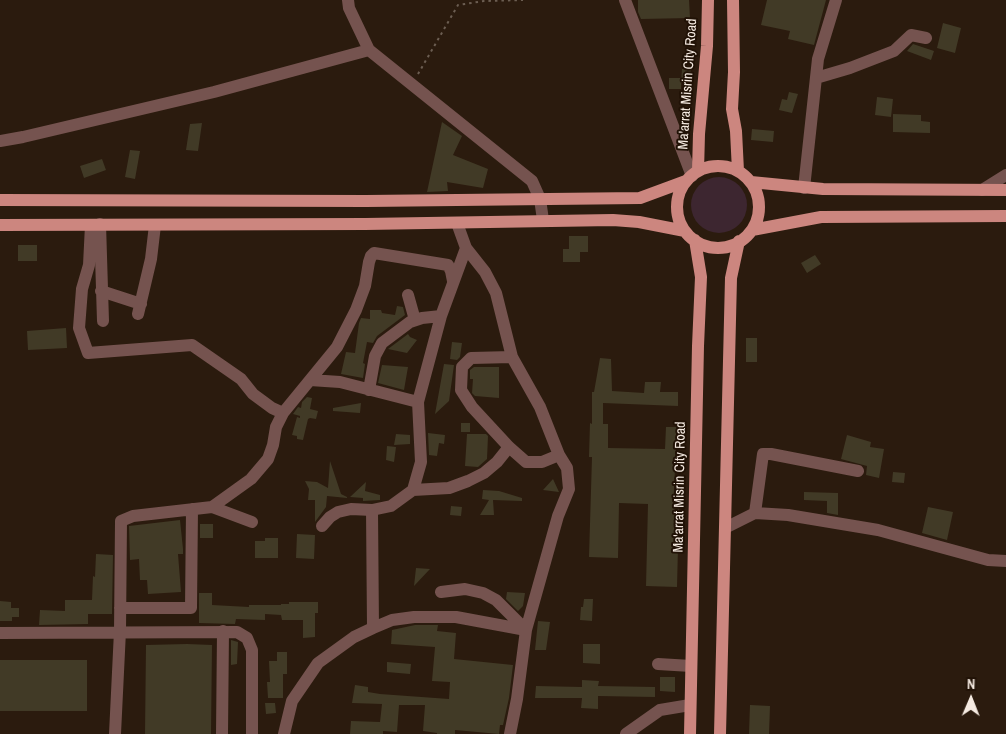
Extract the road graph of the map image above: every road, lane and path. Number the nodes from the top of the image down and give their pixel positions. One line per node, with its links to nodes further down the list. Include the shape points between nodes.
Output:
1 (348, 0): 8 (street)
2 (524, 0): 10 (path, via 458,5)
3 (626, 0): 14 (street)
4 (708, 0): 14 (main road, Ma'arrat Misrin City Road, via 707,46)
5 (733, 0): 12 (main road, via 732,109)
6 (836, 0): 9 (street, via 818,59)
7 (926, 38): 9 (street, via 911,35 894,50)
8 (369, 50): 10 (street); 11 (street, via 205,94)
9 (816, 78): 16 (street)
10 (412, 85): 19 (street, via 527,176)
11 (0, 141)
12 (738, 171): 14 (main road, via 717,166); 15 (main road)
13 (1006, 175): 17 (street)
14 (692, 176): 19 (main road, via 640,198); 28 (main road, via 680,190 677,204 678,218)
15 (751, 182): 16 (main road); 27 (main road, via 759,206)
16 (804, 188): 17 (main road)
17 (982, 190): 18 (main road)
18 (1006, 190)
19 (540, 199): 20 (main road); 22 (street)
20 (0, 200)
21 (1006, 216): 27 (main road, via 821,217)
22 (543, 220): 23 (main road); 28 (main road, via 639,222)
23 (457, 223): 25 (main road); 31 (street)
24 (95, 224): 25 (main road); 26 (main road); 33 (street); 42 (street, via 78,328 88,353 192,345 241,379 253,394)
25 (155, 224): 33 (street, via 151,259 139,309)
26 (0, 225)
27 (752, 230): 30 (main road)
28 (685, 231): 29 (main road)
29 (695, 240): 30 (main road, via 717,247); 63 (main road, Ma'arrat Misrin City Road, via 701,276)
30 (740, 241): 53 (main road, via 731,278)
31 (466, 248): 32 (street); 38 (street, via 496,293)
32 (453, 281): 35 (street); 39 (street, via 448,265 374,253 356,310 337,347)
33 (102, 291): 37 (street)
34 (408, 295): 36 (street)
35 (441, 316): 36 (street); 41 (street)
36 (415, 320): 40 (street, via 387,338 378,349)
37 (103, 321)
38 (512, 357): 43 (street, via 471,358 462,366 461,390 472,407); 44 (street, via 540,407)
39 (310, 380): 40 (street, via 340,382); 42 (street)
40 (369, 390): 41 (street)
41 (418, 402): 46 (street, via 421,462)
42 (282, 412): 47 (street, via 268,459 251,480)
43 (509, 447): 44 (street, via 526,462 542,462); 46 (street, via 484,473 468,481 448,488)
44 (559, 455): 58 (street, via 567,468 569,489 558,516)
45 (858, 471): 50 (street, via 763,454)
46 (413, 490): 49 (street, via 391,506)
47 (212, 507): 48 (street); 51 (street)
48 (192, 509): 56 (street, via 133,516 121,521); 56 (street, via 191,608)
49 (372, 510): 52 (street, via 338,512); 57 (street)
50 (756, 514): 53 (street); 54 (street, via 788,515 878,530 988,560)
51 (252, 522)
52 (322, 526)
53 (725, 528): 72 (main road)
54 (1006, 561)
55 (441, 592): 58 (street, via 466,589 483,592 496,600)
56 (120, 608): 59 (street)
57 (373, 628): 58 (street, via 414,616 456,617); 68 (street, via 354,637 318,663 292,701)
58 (526, 630): 69 (street)
59 (120, 631): 60 (street); 61 (street); 65 (street)
60 (223, 631): 66 (street); 67 (street, via 242,634 251,645)
61 (0, 633)
62 (658, 664): 63 (street)
63 (691, 666): 64 (main road, Ma'arrat Misrin City Road)
64 (690, 705): 70 (street, via 660,710); 71 (main road, Ma'arrat Misrin City Road)
65 (115, 734)
66 (222, 734)
67 (252, 734)
68 (284, 734)
69 (511, 734)
70 (626, 734)
71 (690, 734)
72 (720, 734)

